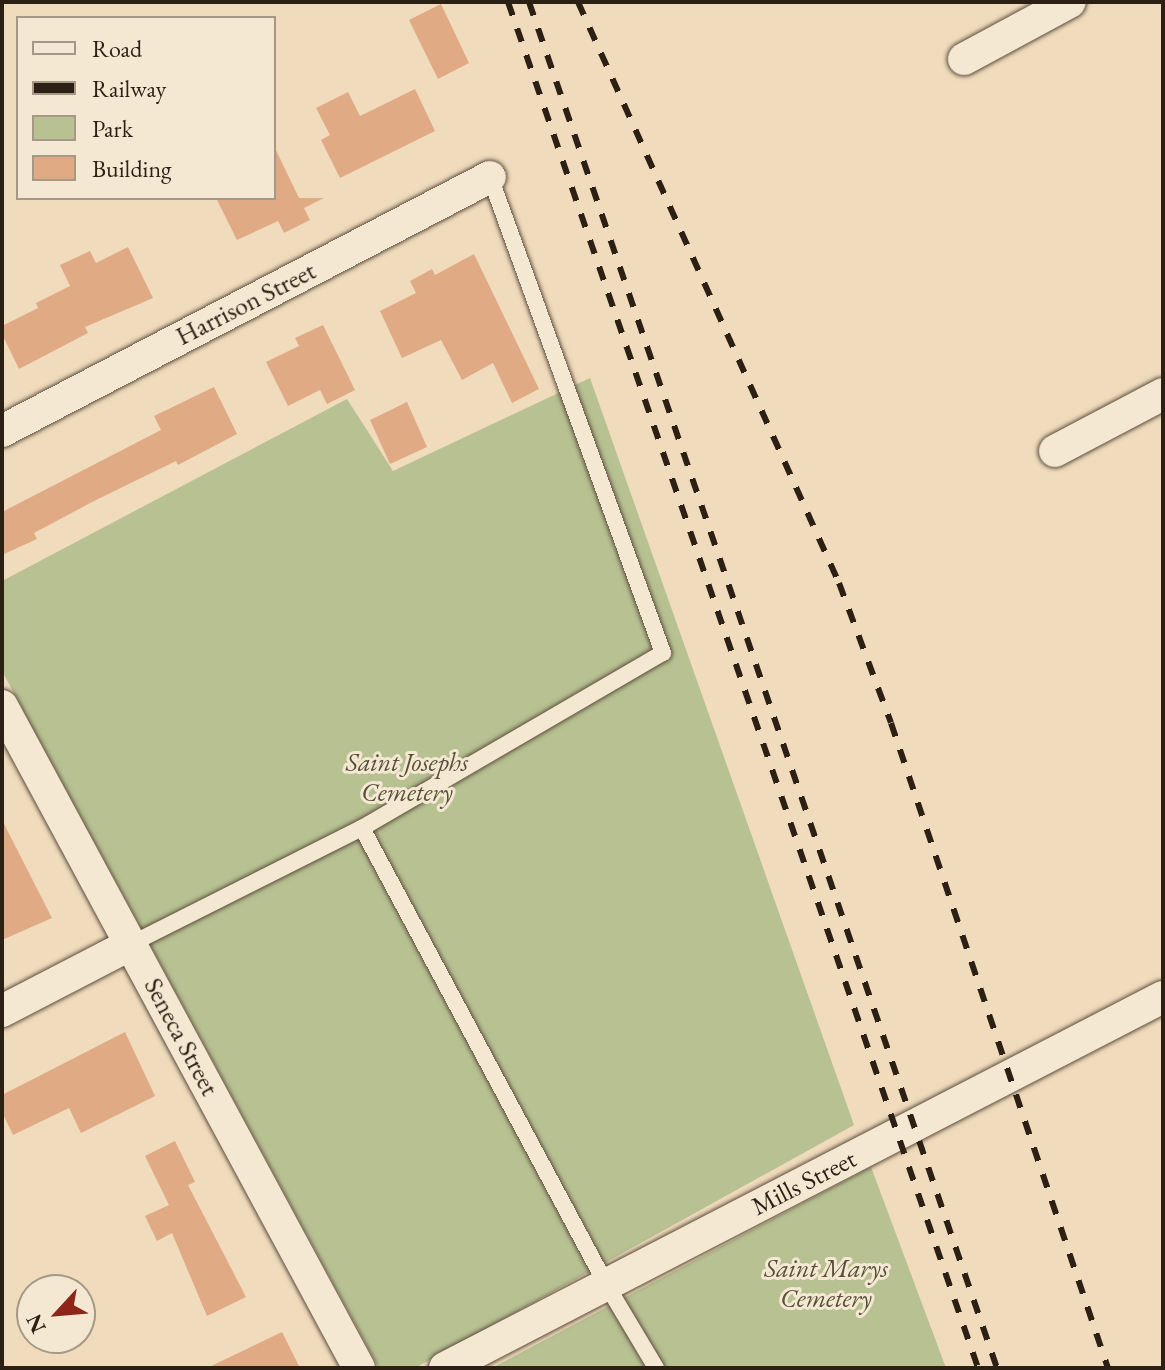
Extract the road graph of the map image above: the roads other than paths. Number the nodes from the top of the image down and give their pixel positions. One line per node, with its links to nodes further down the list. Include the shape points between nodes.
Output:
1 (1070, 2): 2 (street)
2 (964, 59)
3 (490, 177): 5 (street, Harrison Street); 8 (lane, via 663,653)
4 (1163, 394): 6 (street)
5 (2, 431)
6 (1055, 451)
7 (2, 706): 9 (street, Seneca Street)
8 (362, 828): 9 (lane); 12 (lane)
9 (131, 944): 11 (street); 13 (street, Seneca Street)
10 (1163, 997): 12 (street, Mills Street)
11 (2, 1011)
12 (606, 1284): 14 (street, Mills Street); 15 (lane)
13 (359, 1368)
14 (445, 1368)
15 (656, 1368)

